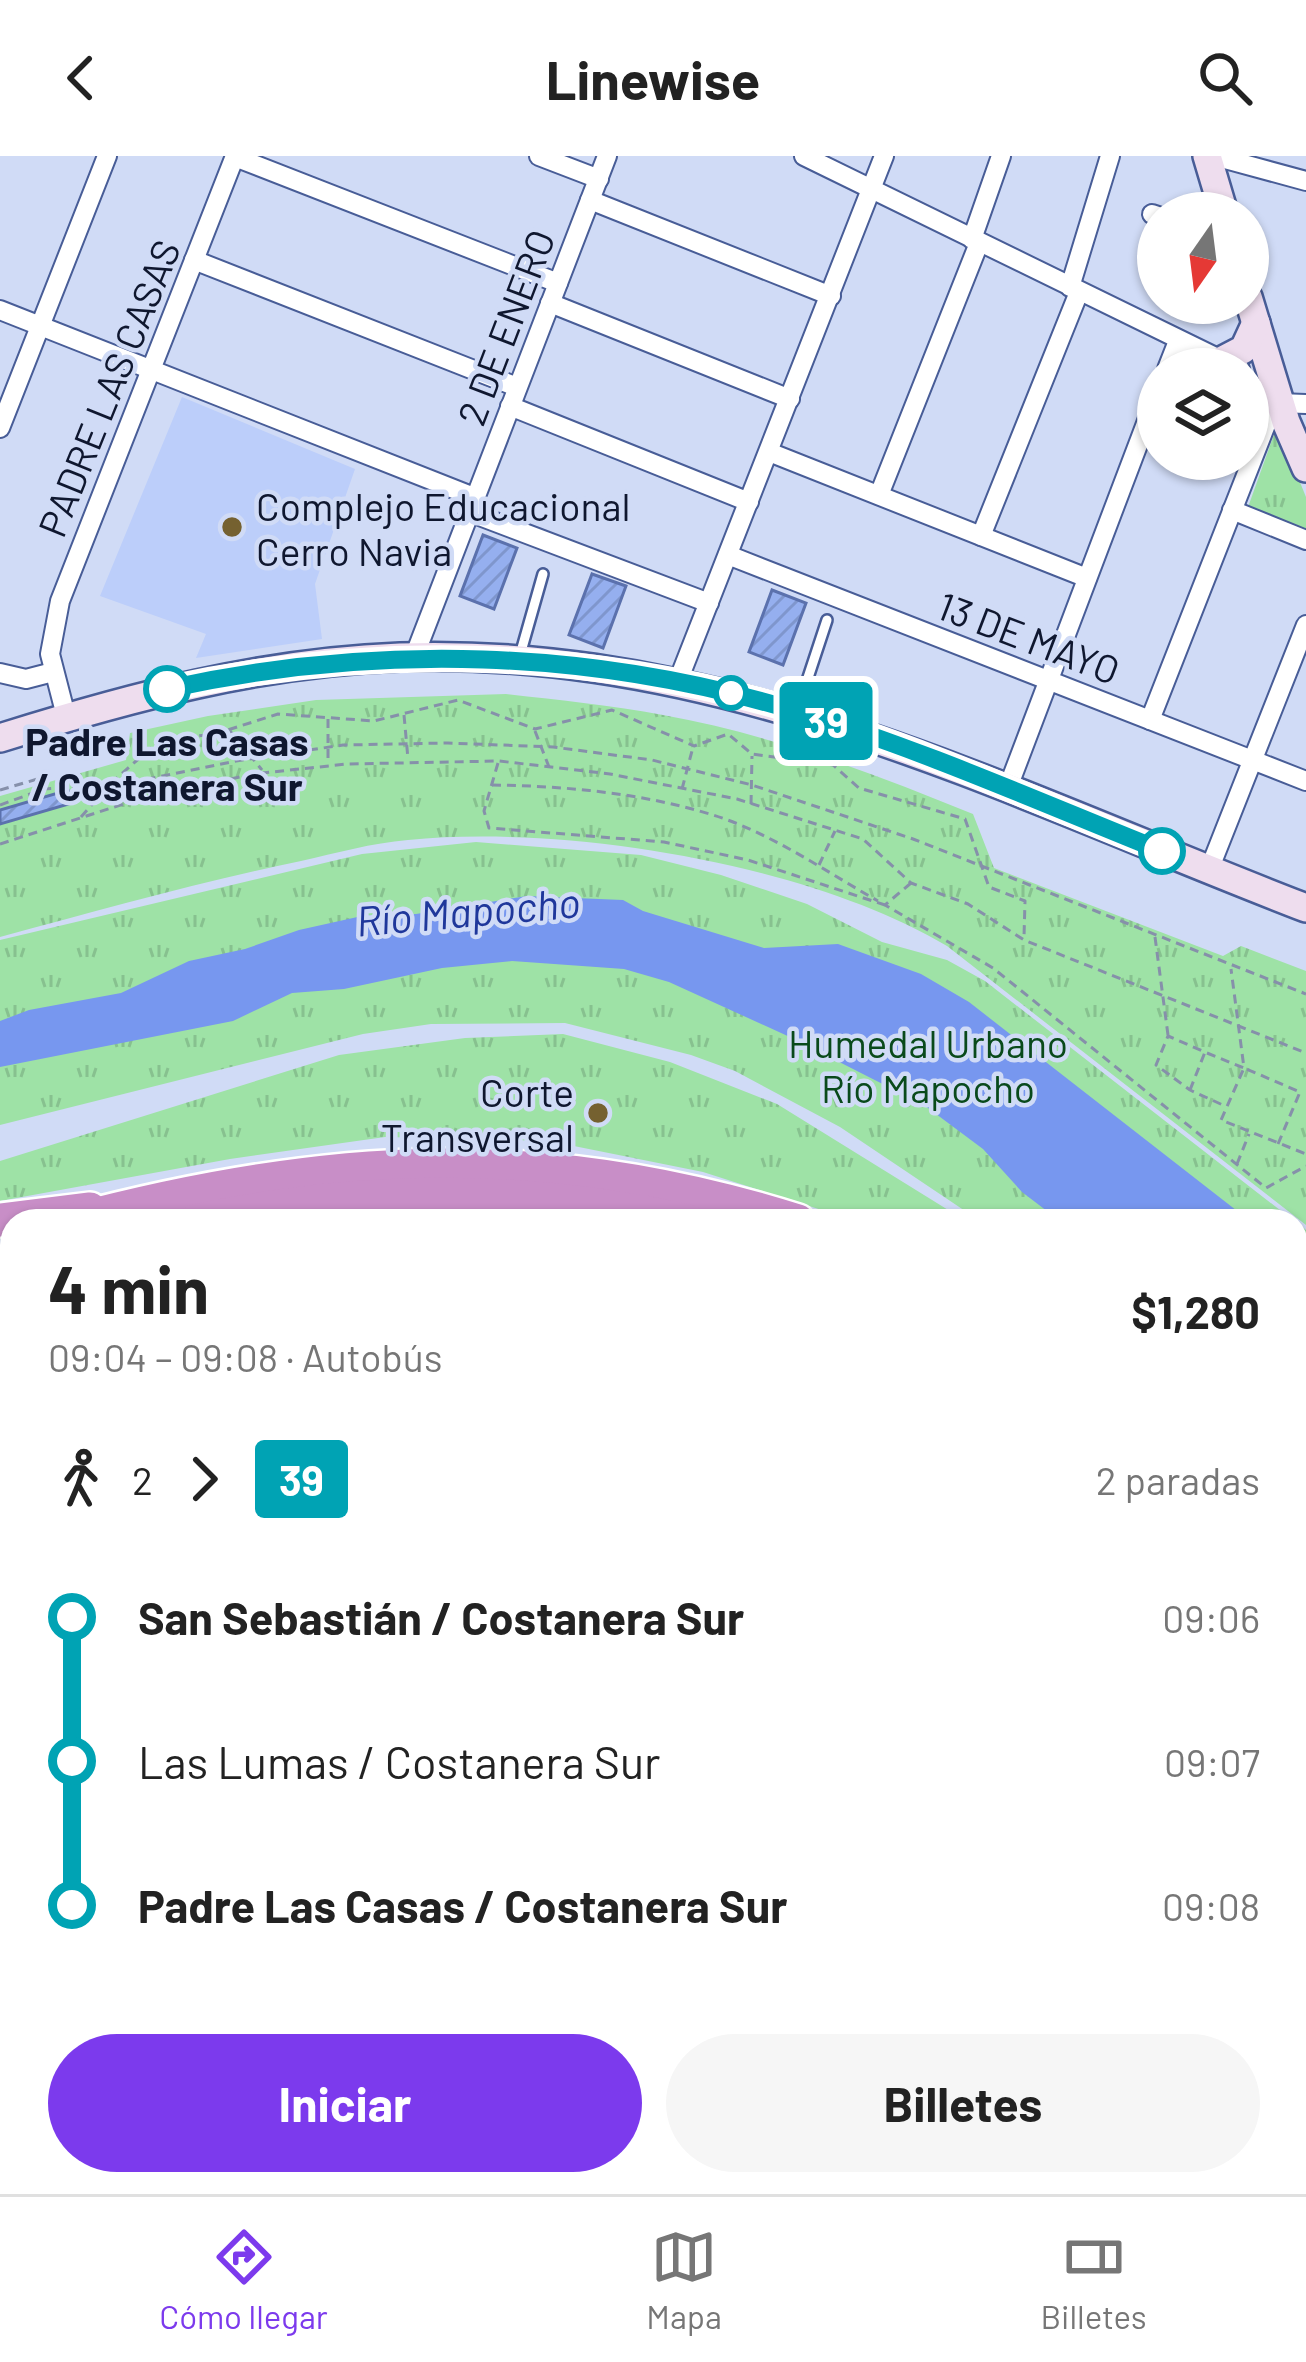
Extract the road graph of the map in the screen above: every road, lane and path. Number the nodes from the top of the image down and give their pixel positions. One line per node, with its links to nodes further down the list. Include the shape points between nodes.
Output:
1 (107, 156): 23 (street)
2 (235, 156): 16 (street, PADRE LAS CASAS); 17 (street)
3 (539, 156): 10 (street)
4 (608, 156): 10 (street, 2 DE ENERO)
5 (804, 156): 12 (street)
6 (884, 156): 12 (street)
7 (1001, 156): 15 (street)
8 (1110, 156): 18 (street)
9 (1222, 157): 11 (street); 13 (main road)
10 (598, 179): 14 (street, 2 DE ENERO)
11 (1306, 182)
12 (872, 190): 15 (street); 19 (street)
13 (1223, 192)
14 (590, 200): 17 (street, 2 DE ENERO); 19 (street)
15 (975, 241): 18 (street); 35 (street)
16 (194, 260): 27 (street, PADRE LAS CASAS); 29 (street)
17 (558, 283): 20 (street, 2 DE ENERO)
18 (1074, 290): 24 (street); 39 (street)
19 (830, 296): 30 (street)
20 (550, 304): 29 (street, 2 DE ENERO); 30 (street)
21 (0, 310): 23 (street)
22 (1256, 324): 28 (main road)
23 (40, 326): 27 (street); 31 (street)
24 (1178, 340): 25 (street); 26 (street)
25 (1175, 348)
26 (1195, 348)
27 (150, 369): 37 (street); 49 (street, PADRE LAS CASAS, via 60,602)
28 (1277, 391): 34 (main road); 38 (street)
29 (514, 396): 36 (street); 37 (street, 2 DE ENERO)
30 (790, 399): 33 (street)
31 (0, 428)
32 (1137, 447): 43 (street)
33 (769, 452): 35 (street); 36 (street)
34 (1306, 468)
35 (879, 495): 39 (street)
36 (749, 502): 41 (street)
37 (471, 504): 44 (street); 47 (street, 2 DE ENERO)
38 (1232, 510): 40 (street); 57 (street)
39 (981, 536): 43 (street)
40 (1306, 540)
41 (728, 555): 44 (street); 51 (street, 13 DE MAYO)
42 (543, 574): 48 (lane)
43 (1087, 578): 51 (street)
44 (709, 603): 52 (street)
45 (827, 620): 53 (lane)
46 (1304, 634): 67 (street)
47 (414, 657): 48 (main road); 55 (main road, via 212,679)
48 (518, 660): 52 (main road)
49 (53, 672): 50 (street); 55 (street, PADRE LAS CASAS)
50 (0, 674)
51 (1048, 680): 57 (street, 13 DE MAYO); 81 (street)
52 (678, 681): 53 (main road)
53 (797, 711): 81 (main road)
54 (404, 713): 56 (path, via 374,721); 58 (path, via 458,700); 61 (path)
55 (66, 716): 60 (main road)
56 (328, 717): 59 (path, via 278,714); 64 (path)
57 (1150, 720): 67 (street, 13 DE MAYO)
58 (535, 729): 62 (path); 63 (path, via 612,710)
59 (228, 730): 66 (path); 76 (path, via 160,740)
60 (0, 738)
61 (406, 744): 62 (path); 64 (path); 69 (path)
62 (540, 746): 71 (path); 72 (path)
63 (694, 746): 65 (path, via 728,734); 72 (path)
64 (328, 747): 66 (path); 70 (path)
65 (752, 754): 78 (path); 88 (path, via 833,765 859,788 965,819)
66 (252, 758): 73 (path); 76 (path)
67 (1252, 760): 75 (street, 13 DE MAYO); 89 (street)
68 (499, 761): 69 (path); 71 (path); 77 (path)
69 (408, 763): 70 (path)
70 (328, 766): 73 (path)
71 (549, 767): 79 (path)
72 (687, 769): 78 (path); 79 (path)
73 (264, 772): 84 (path)
74 (41, 778): 80 (path)
75 (1306, 781)
76 (110, 784): 83 (path, via 44,788); 84 (path)
77 (491, 785): 87 (path, via 632,796 715,815); 91 (path, via 489,828 664,842)
78 (752, 785): 82 (path); 88 (path)
79 (682, 788): 82 (path)
80 (0, 790)
81 (1006, 790): 89 (main road)
82 (752, 804): 85 (path)
83 (0, 805)
84 (80, 819): 86 (path)
85 (835, 831): 87 (path); 90 (path, via 863,839)
86 (0, 844)
87 (818, 867): 91 (path)
88 (984, 868): 93 (path); 94 (path, via 989,886 1025,902)
89 (1209, 869): 92 (main road)
90 (911, 883): 91 (path); 94 (path, via 968,904)
91 (885, 904): 108 (path, via 993,968)
92 (1306, 908)
93 (1155, 936): 95 (path); 96 (path)
94 (1024, 940): 96 (path)
95 (1230, 965): 97 (path); 98 (path)
96 (1163, 994): 98 (path); 99 (path)
97 (1306, 994)
98 (1238, 1024): 101 (path); 102 (path)
99 (1168, 1036): 100 (path); 103 (path, via 1156,1065)
100 (1205, 1052): 102 (path); 103 (path)
101 (1306, 1053)
102 (1244, 1069): 104 (path); 106 (path, via 1300,1092)
103 (1190, 1090): 104 (path)
104 (1227, 1107): 105 (path, via 1222,1120)
105 (1250, 1132): 106 (path); 108 (path)
106 (1278, 1144): 107 (path)
107 (1306, 1154)
108 (1237, 1164): 109 (path, via 1266,1188)
109 (1306, 1166)
110 (503, 1195): 114 (highway, via 353,1197); 115 (highway); 116 (highway)
111 (134, 1204): 112 (highway); 113 (highway); 117 (highway, via 286,1174 455,1162 625,1178)
112 (92, 1209)
113 (115, 1209)
114 (274, 1209)
115 (413, 1209)
116 (626, 1209)
117 (758, 1209)

